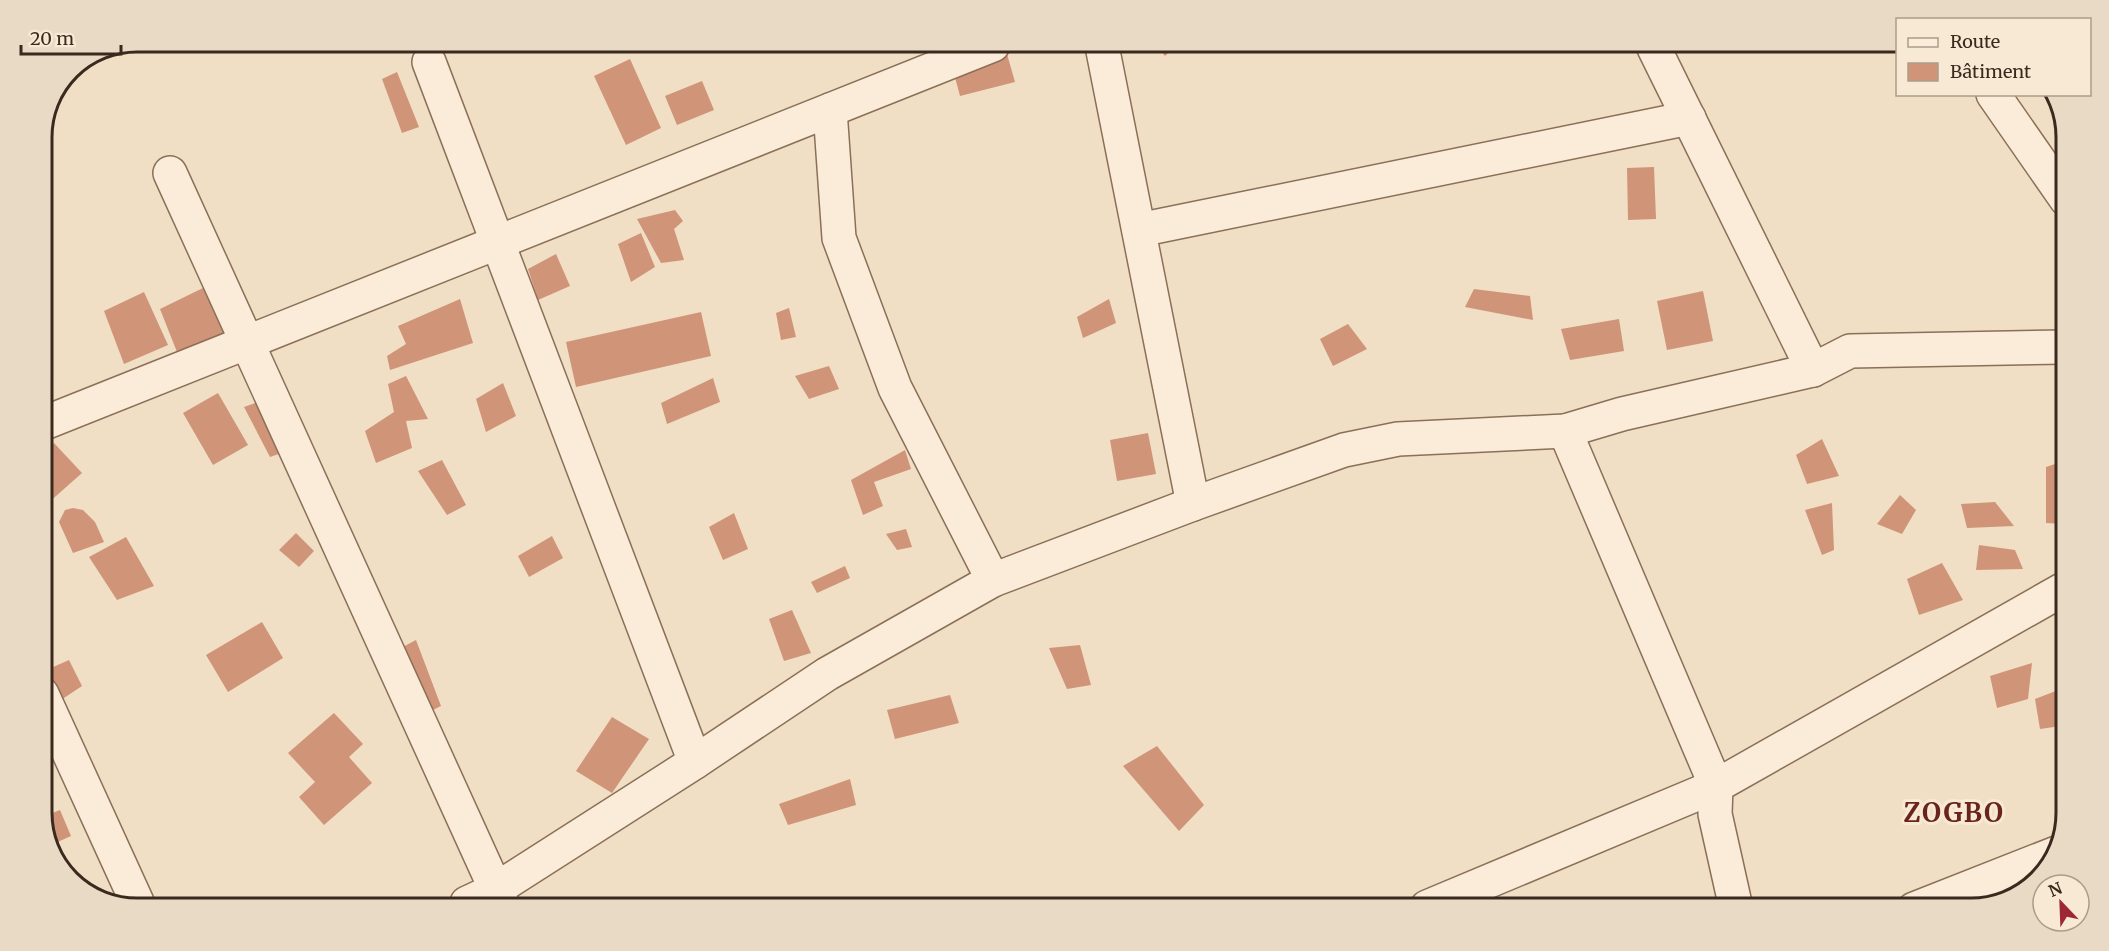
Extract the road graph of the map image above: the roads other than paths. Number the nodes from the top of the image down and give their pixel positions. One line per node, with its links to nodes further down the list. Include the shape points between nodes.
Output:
1 (975, 52): 6 (street)
2 (1103, 52): 10 (street)
3 (1656, 52): 7 (street)
4 (429, 62): 11 (street)
5 (1994, 96): 9 (street)
6 (830, 110): 11 (street); 18 (street, via 839,238 895,388)
7 (1689, 118): 10 (street); 14 (street)
8 (170, 173): 12 (street)
9 (2056, 185)
10 (1139, 230): 17 (street)
11 (498, 243): 12 (street); 21 (street)
12 (246, 342): 15 (street); 25 (street)
13 (2056, 347): 14 (street, via 1850,351)
14 (1813, 370): 16 (street)
15 (53, 420)
16 (1565, 431): 17 (street, via 1398,439 1344,450); 22 (street)
17 (1193, 504): 18 (street)
18 (993, 580): 21 (street, via 827,674)
19 (2056, 593): 22 (street)
20 (53, 718): 24 (street)
21 (695, 762): 26 (street)
22 (1716, 786): 27 (street); 28 (street, via 1715,814)
23 (2044, 858): 29 (street)
24 (135, 898)
25 (488, 898)
26 (490, 898)
27 (1449, 898)
28 (1734, 898)
29 (1942, 898)

